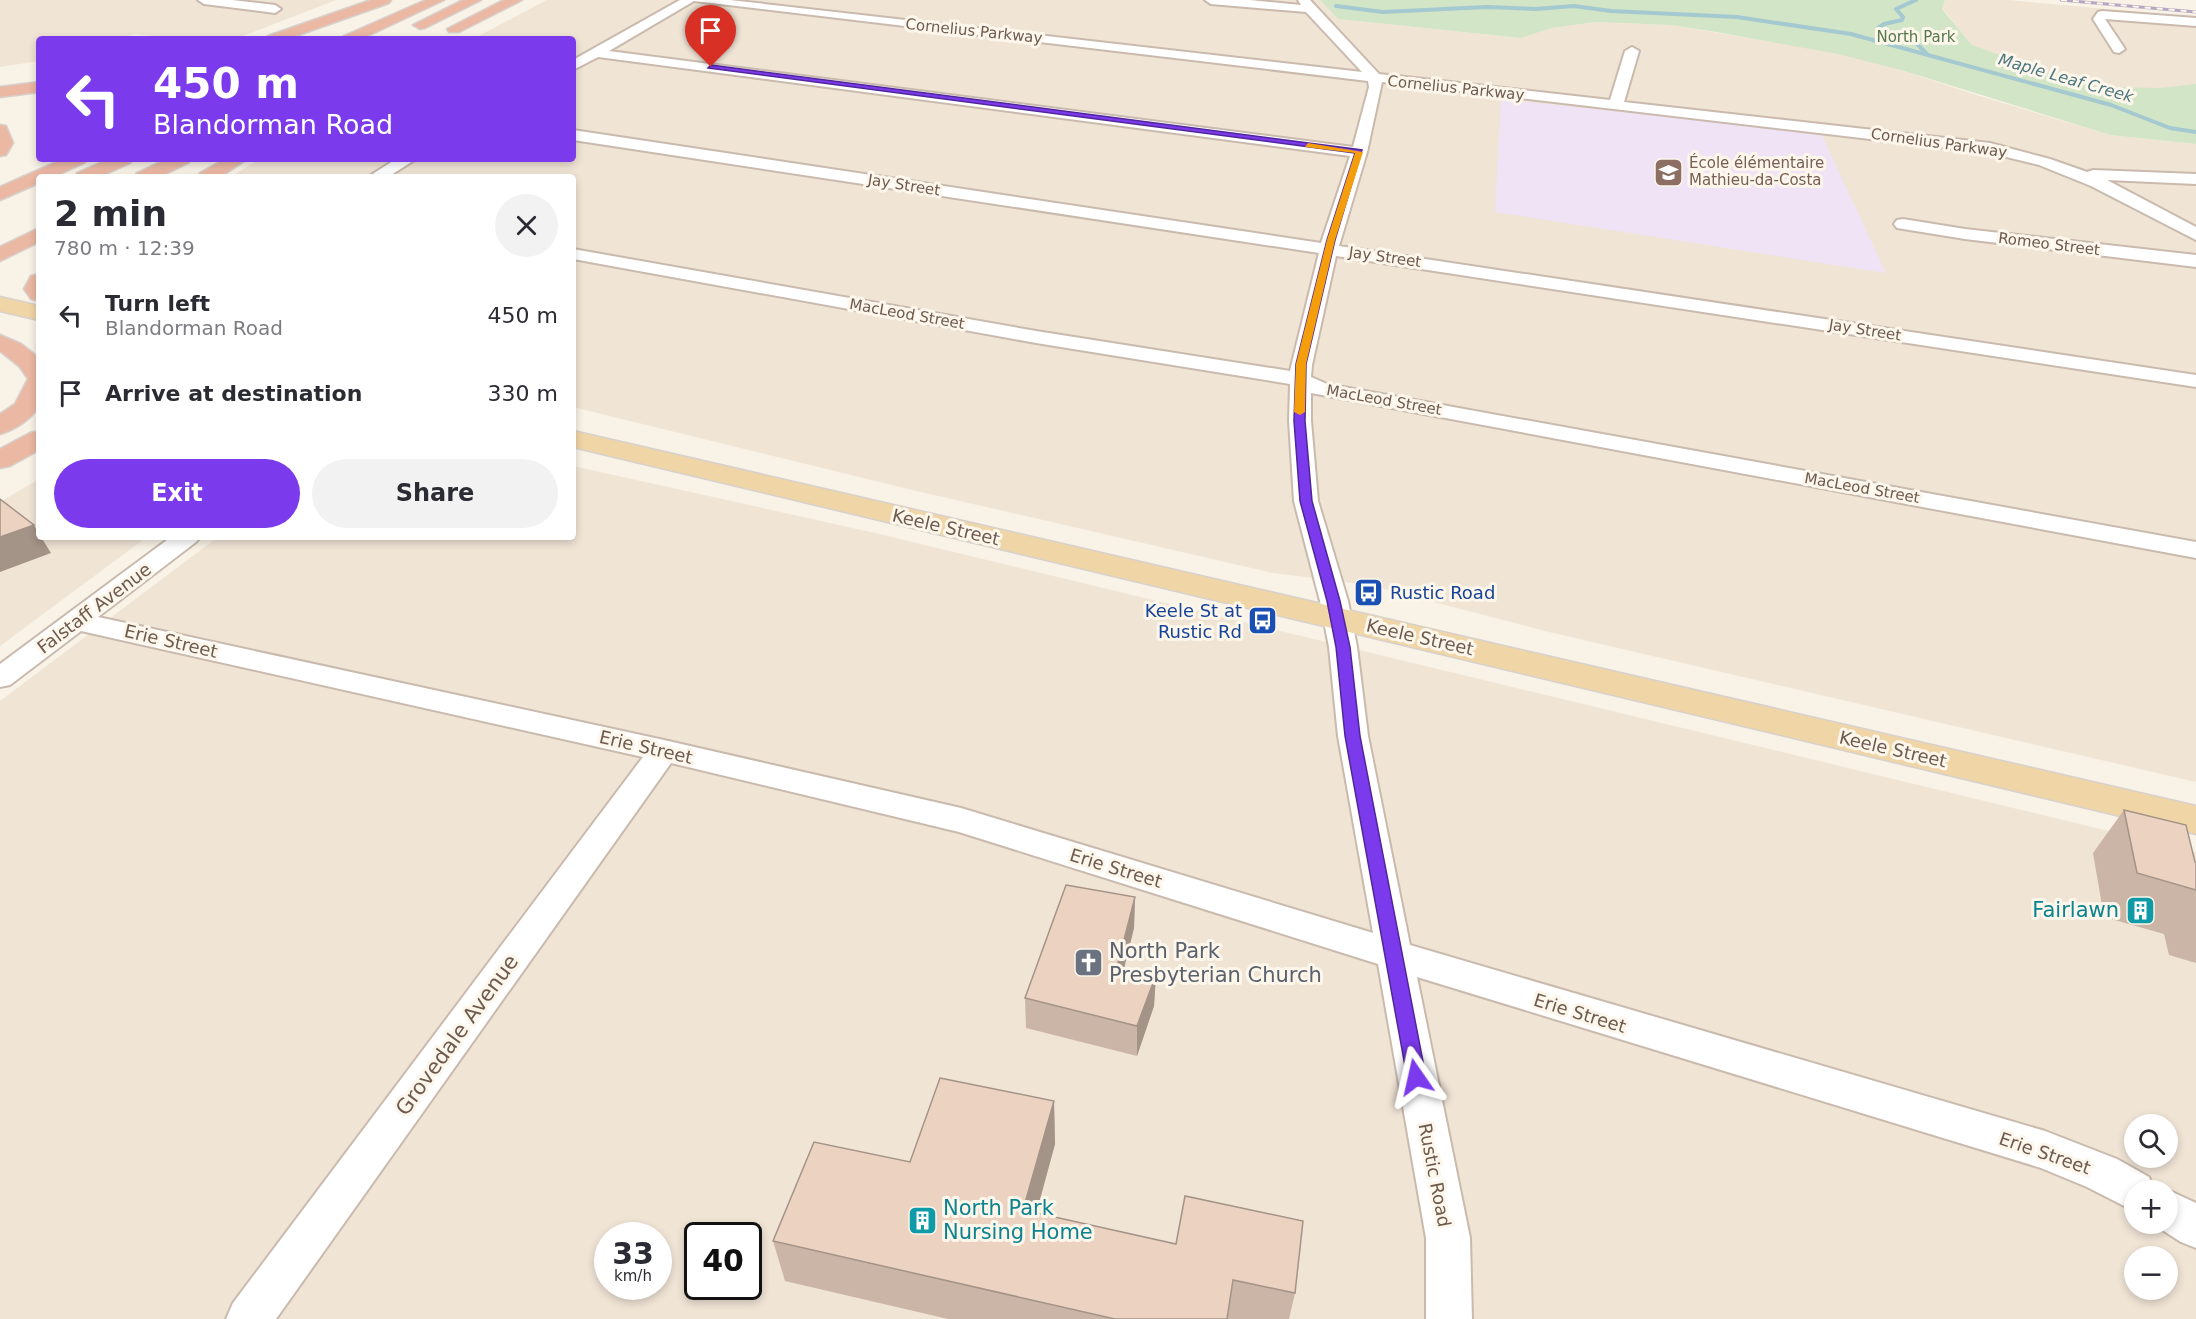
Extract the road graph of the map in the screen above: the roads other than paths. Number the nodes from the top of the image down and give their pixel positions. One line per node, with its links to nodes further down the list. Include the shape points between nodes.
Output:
1 (204, 0): 12 (street)
2 (384, 0): 15 (highway)
3 (409, 0): 16 (highway)
4 (437, 0): 17 (highway)
5 (474, 0): 14 (highway)
6 (515, 0): 18 (highway)
7 (526, 0): 19 (highway)
8 (689, 0): 22 (street)
9 (699, 0): 24 (street, Cornelius Parkway)
10 (1211, 0): 11 (street)
11 (1307, 4): 24 (street)
12 (275, 9)
13 (2196, 22): 20 (street, via 2102,15 2099,19)
14 (403, 33)
15 (282, 36)
16 (325, 36)
17 (357, 36)
18 (452, 36)
19 (452, 36)
20 (2119, 49)
21 (1632, 51): 27 (street)
22 (595, 53): 23 (street); 31 (street)
23 (576, 64)
24 (1375, 78): 27 (street, Cornelius Parkway); 31 (street, Rustic Road)
25 (36, 87): 26 (highway)
26 (0, 92)
27 (1616, 105): 42 (street, Cornelius Parkway, via 1990,148)
28 (0, 130): 30 (highway, via 4,143)
29 (576, 135): 51 (street, Jay Street)
30 (0, 151)
31 (1359, 152): 51 (street, Rustic Road)
32 (71, 162): 37 (highway)
33 (117, 162): 38 (highway)
34 (175, 162): 39 (highway)
35 (233, 162): 40 (highway)
36 (403, 162): 41 (street)
37 (45, 174)
38 (91, 174)
39 (151, 174)
40 (212, 174)
41 (381, 174)
42 (2078, 175): 44 (street); 48 (street, Cornelius Parkway, via 2163,214)
43 (36, 178): 45 (highway)
44 (2196, 179)
45 (0, 194)
46 (1903, 224): 54 (street, Romeo Street)
47 (36, 228): 50 (highway)
48 (2196, 235)
49 (36, 236): 52 (highway)
50 (0, 245)
51 (1329, 250): 61 (street, Rustic Road); 62 (street, Jay Street)
52 (0, 255)
53 (576, 255): 61 (street, MacLeod Street)
54 (2196, 261)
55 (0, 304): 56 (main road)
56 (36, 312)
57 (0, 327): 58 (main road)
58 (36, 334)
59 (0, 342): 60 (highway, via 21,353)
60 (36, 371)
61 (1299, 380): 69 (street, MacLeod Street, via 1321,389); 70 (street, Rustic Road, via 1306,501)
62 (2196, 381)
63 (36, 385): 64 (highway, via 25,408)
64 (0, 426)
65 (36, 440): 67 (highway)
66 (576, 440): 70 (main road, Keele Street)
67 (0, 460)
68 (183, 540): 71 (street, Falstaff Avenue)
69 (2196, 550)
70 (1337, 618): 74 (main road, Keele Street); 75 (street, Rustic Road, via 1353,736)
71 (76, 621): 72 (street, Falstaff Avenue); 73 (street, Erie Street)
72 (0, 678)
73 (664, 751): 75 (street, Erie Street, via 961,820); 79 (street, Grovedale Avenue)
74 (2196, 820)
75 (1393, 956): 76 (street, Erie Street, via 2045,1150); 80 (street, Rustic Road, via 1448,1238)
76 (2124, 1185)
77 (2178, 1216): 78 (street)
78 (2196, 1227)
79 (249, 1319)
80 (1449, 1319)

